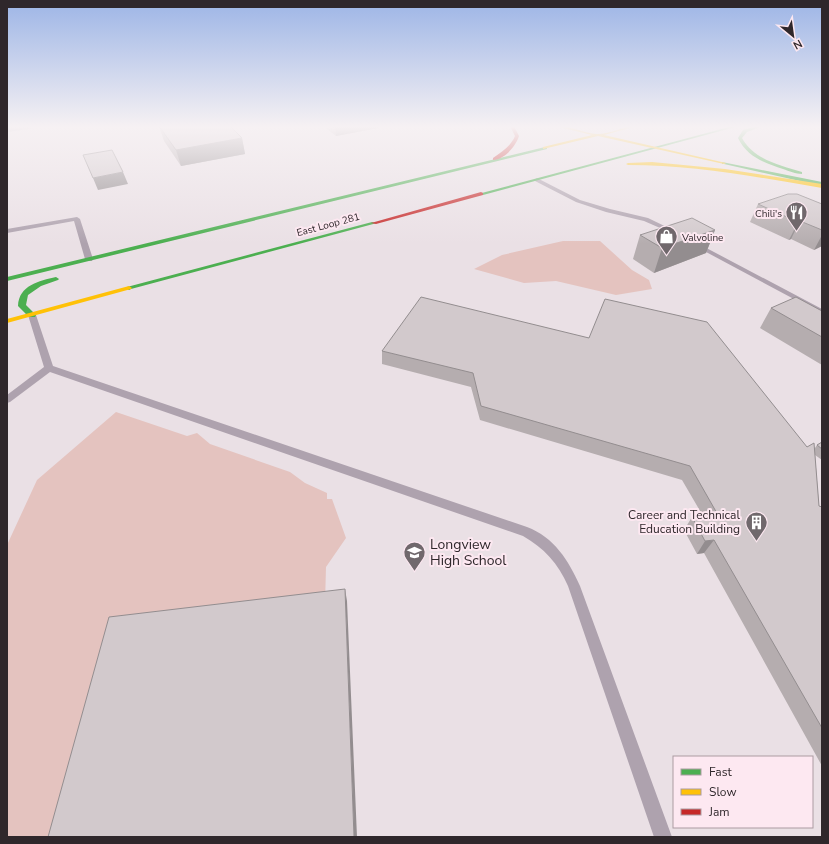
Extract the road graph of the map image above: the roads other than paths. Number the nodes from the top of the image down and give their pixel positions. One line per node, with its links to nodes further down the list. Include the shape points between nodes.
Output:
1 (472, 165): 12 (main road, East Loop 281)
2 (590, 165): 7 (main road, East Loop 281)
3 (617, 165): 7 (main road)
4 (691, 165): 10 (main road)
5 (733, 165): 10 (main road)
6 (780, 165): 9 (main road)
7 (554, 175): 8 (main road, East Loop 281)
8 (537, 180): 17 (lane, via 578,201 646,219); 18 (main road, East Loop 281)
9 (822, 180)
10 (822, 185)
11 (7, 231): 13 (lane, via 77,219)
12 (184, 236): 13 (main road, East Loop 281); 14 (main road)
13 (89, 259): 16 (main road, East Loop 281)
14 (110, 263)
15 (66, 277): 18 (main road, via 42,283 24,293 21,298 22,306)
16 (7, 279)
17 (822, 312)
18 (32, 314): 19 (main road, East Loop 281); 20 (lane)
19 (7, 321)
20 (49, 368): 21 (lane); 22 (lane, via 527,532 542,540 555,552 567,569 574,586)
21 (7, 400)
22 (663, 837)

